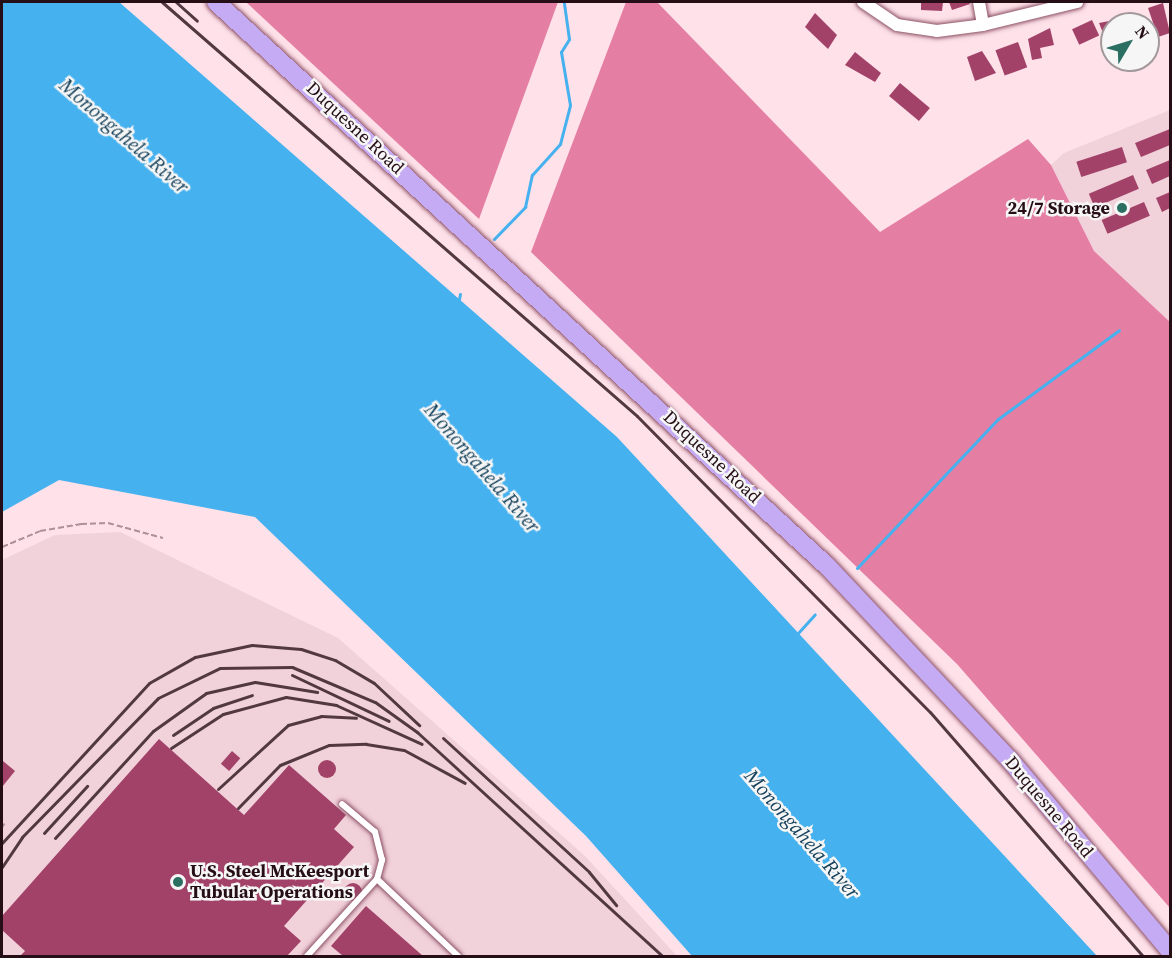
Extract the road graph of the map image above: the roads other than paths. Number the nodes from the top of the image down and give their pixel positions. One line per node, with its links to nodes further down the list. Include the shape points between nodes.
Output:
1 (216, 2): 8 (main road, Duquesne Road, via 827,566 1010,760)
2 (863, 2): 5 (street, via 897,25 937,31)
3 (979, 2): 5 (street)
4 (1077, 2): 5 (street)
5 (983, 26)
6 (342, 804): 7 (lane, via 381,841)
7 (377, 879): 9 (lane); 10 (lane)
8 (1170, 951)
9 (306, 957)
10 (458, 957)

